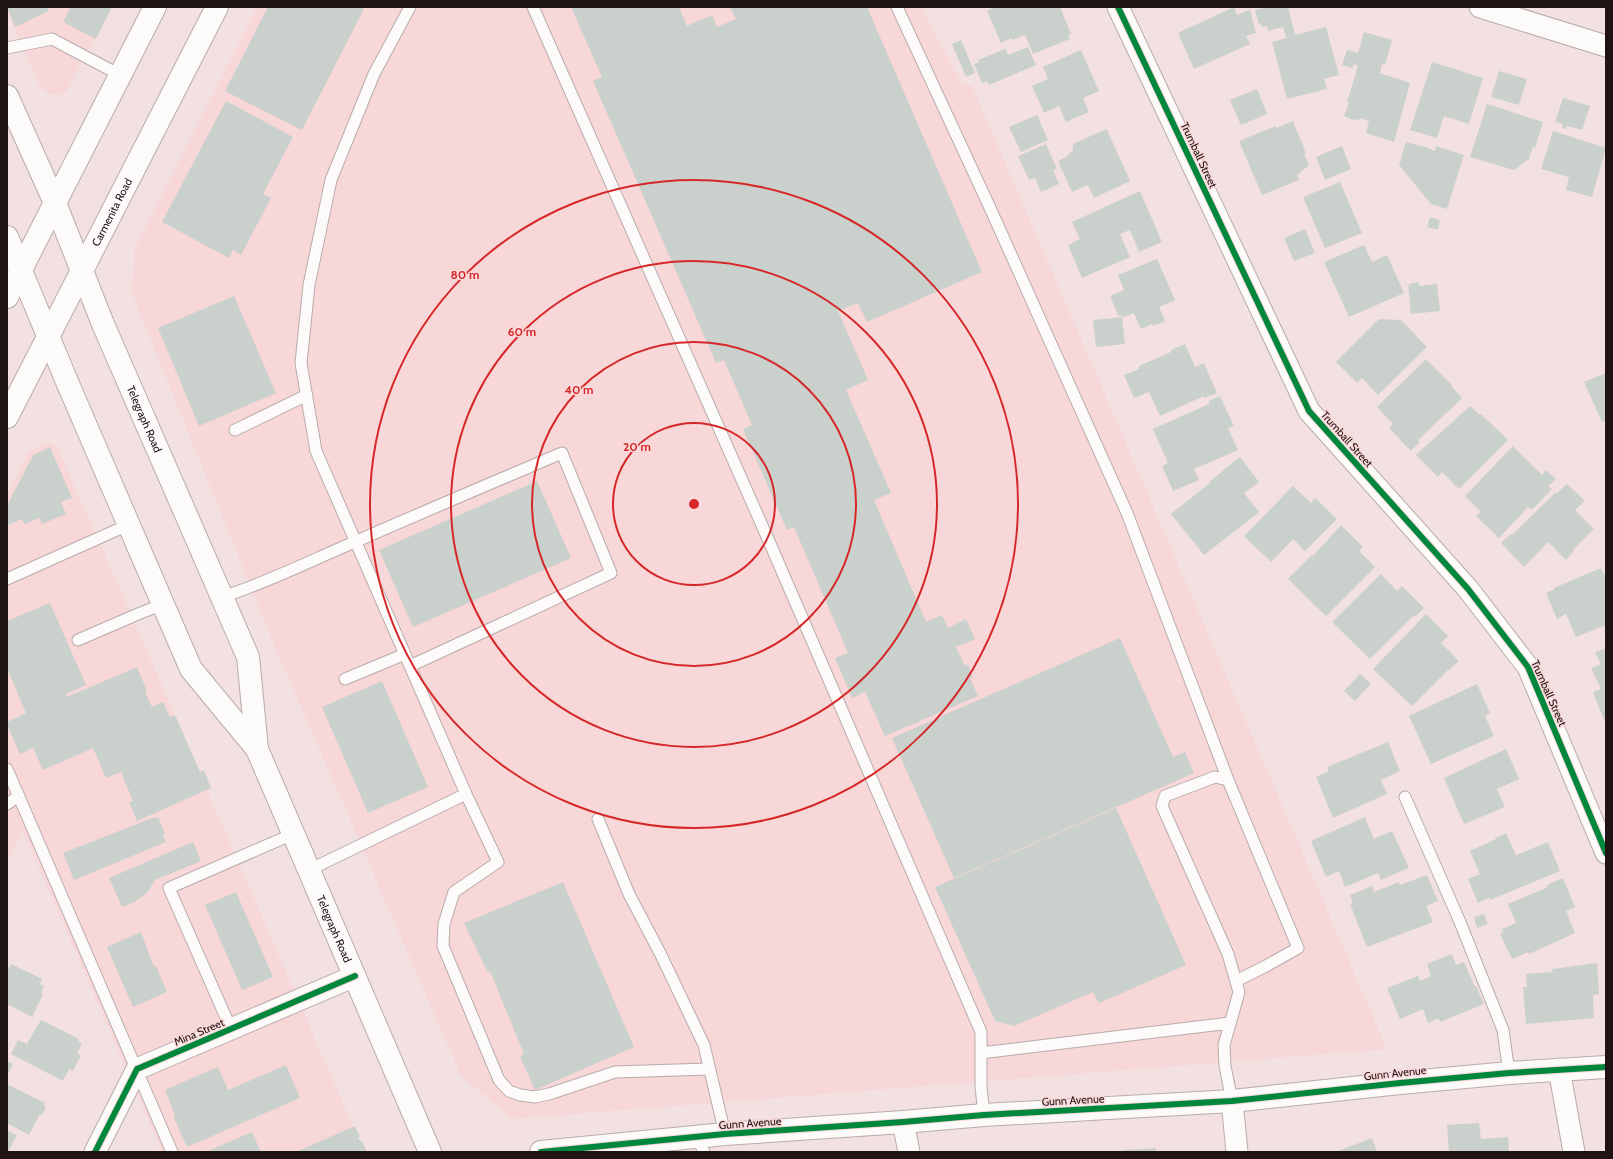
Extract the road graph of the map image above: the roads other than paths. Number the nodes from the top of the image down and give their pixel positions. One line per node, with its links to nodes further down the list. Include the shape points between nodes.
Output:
1 (155, 7): 10 (main road)
2 (216, 7): 15 (main road, Carmenita Road)
3 (410, 7): 18 (lane, via 374,74 331,180 309,285 301,363)
4 (533, 7): 45 (lane, via 772,548 981,1032)
5 (897, 7): 32 (lane, via 1127,513)
6 (1118, 7): 39 (street, Trumball Street, via 1308,411 1468,589 1528,667)
7 (1480, 7): 8 (street)
8 (1606, 46)
9 (7, 48): 10 (lane, via 52,39)
10 (120, 75): 12 (main road)
11 (7, 96): 12 (main road, Telegraph Road)
12 (55, 204): 14 (main road); 15 (main road, Telegraph Road)
13 (7, 237): 14 (main road, Telegraph Road)
14 (21, 270): 16 (main road); 17 (main road, Telegraph Road)
15 (81, 272): 17 (main road, Carmenita Road); 24 (main road, Telegraph Road)
16 (7, 297)
17 (48, 337): 19 (main road, Carmenita Road); 21 (main road, Telegraph Road)
18 (307, 395): 20 (lane); 22 (lane, via 316,450)
19 (7, 417)
20 (235, 430)
21 (128, 525): 23 (lane); 25 (main road, Telegraph Road)
22 (356, 542): 24 (lane, via 298,568); 27 (lane); 28 (lane, via 562,453 611,573)
23 (7, 579)
24 (222, 597): 30 (main road, Telegraph Road, via 248,657)
25 (163, 604): 26 (lane); 30 (main road, Telegraph Road, via 191,669)
26 (78, 640)
27 (405, 654): 28 (lane); 29 (lane)
28 (410, 666): 33 (lane)
29 (345, 679)
30 (257, 749): 38 (main road, Telegraph Road)
31 (7, 769): 34 (lane)
32 (1228, 780): 42 (lane, via 1298,948); 42 (lane, via 1215,776 1165,796 1162,806 1228,954)
33 (466, 794): 40 (lane); 49 (lane, via 498,862 454,892 444,924 443,946 499,1080 509,1091 535,1097 615,1072)
34 (19, 796): 36 (lane); 47 (lane)
35 (1405, 797): 50 (lane, via 1460,922 1503,1030)
36 (7, 804)
37 (598, 819): 49 (lane, via 629,894 704,1045)
38 (293, 834): 40 (main road, Telegraph Road); 44 (lane, via 169,888)
39 (1606, 853)
40 (309, 870): 41 (main road, Telegraph Road)
41 (355, 976): 44 (street, Mina Street); 60 (main road, Telegraph Road)
42 (1236, 981): 43 (lane, via 1239,992)
43 (1230, 1023): 45 (lane); 51 (lane, via 1224,1045)
44 (231, 1029): 47 (street, Mina Street)
45 (981, 1053): 52 (lane)
46 (1606, 1067): 48 (main road, Gunn Avenue)
47 (137, 1069): 58 (street); 59 (lane)
48 (1559, 1069): 50 (main road, Gunn Avenue); 64 (street)
49 (710, 1070): 54 (lane)
50 (1508, 1073): 51 (main road, Gunn Avenue)
51 (1232, 1101): 52 (main road, Gunn Avenue); 63 (street)
52 (984, 1115): 53 (main road, Gunn Avenue)
53 (903, 1122): 54 (main road, Gunn Avenue); 62 (street)
54 (725, 1134): 55 (main road, Gunn Avenue)
55 (700, 1144): 56 (main road, Gunn Avenue)
56 (660, 1146): 57 (main road, Gunn Avenue)
57 (572, 1150): 61 (main road, Gunn Avenue)
58 (95, 1152)
59 (172, 1152)
60 (430, 1152)
61 (541, 1152)
62 (909, 1152)
63 (1237, 1152)
64 (1574, 1152)

